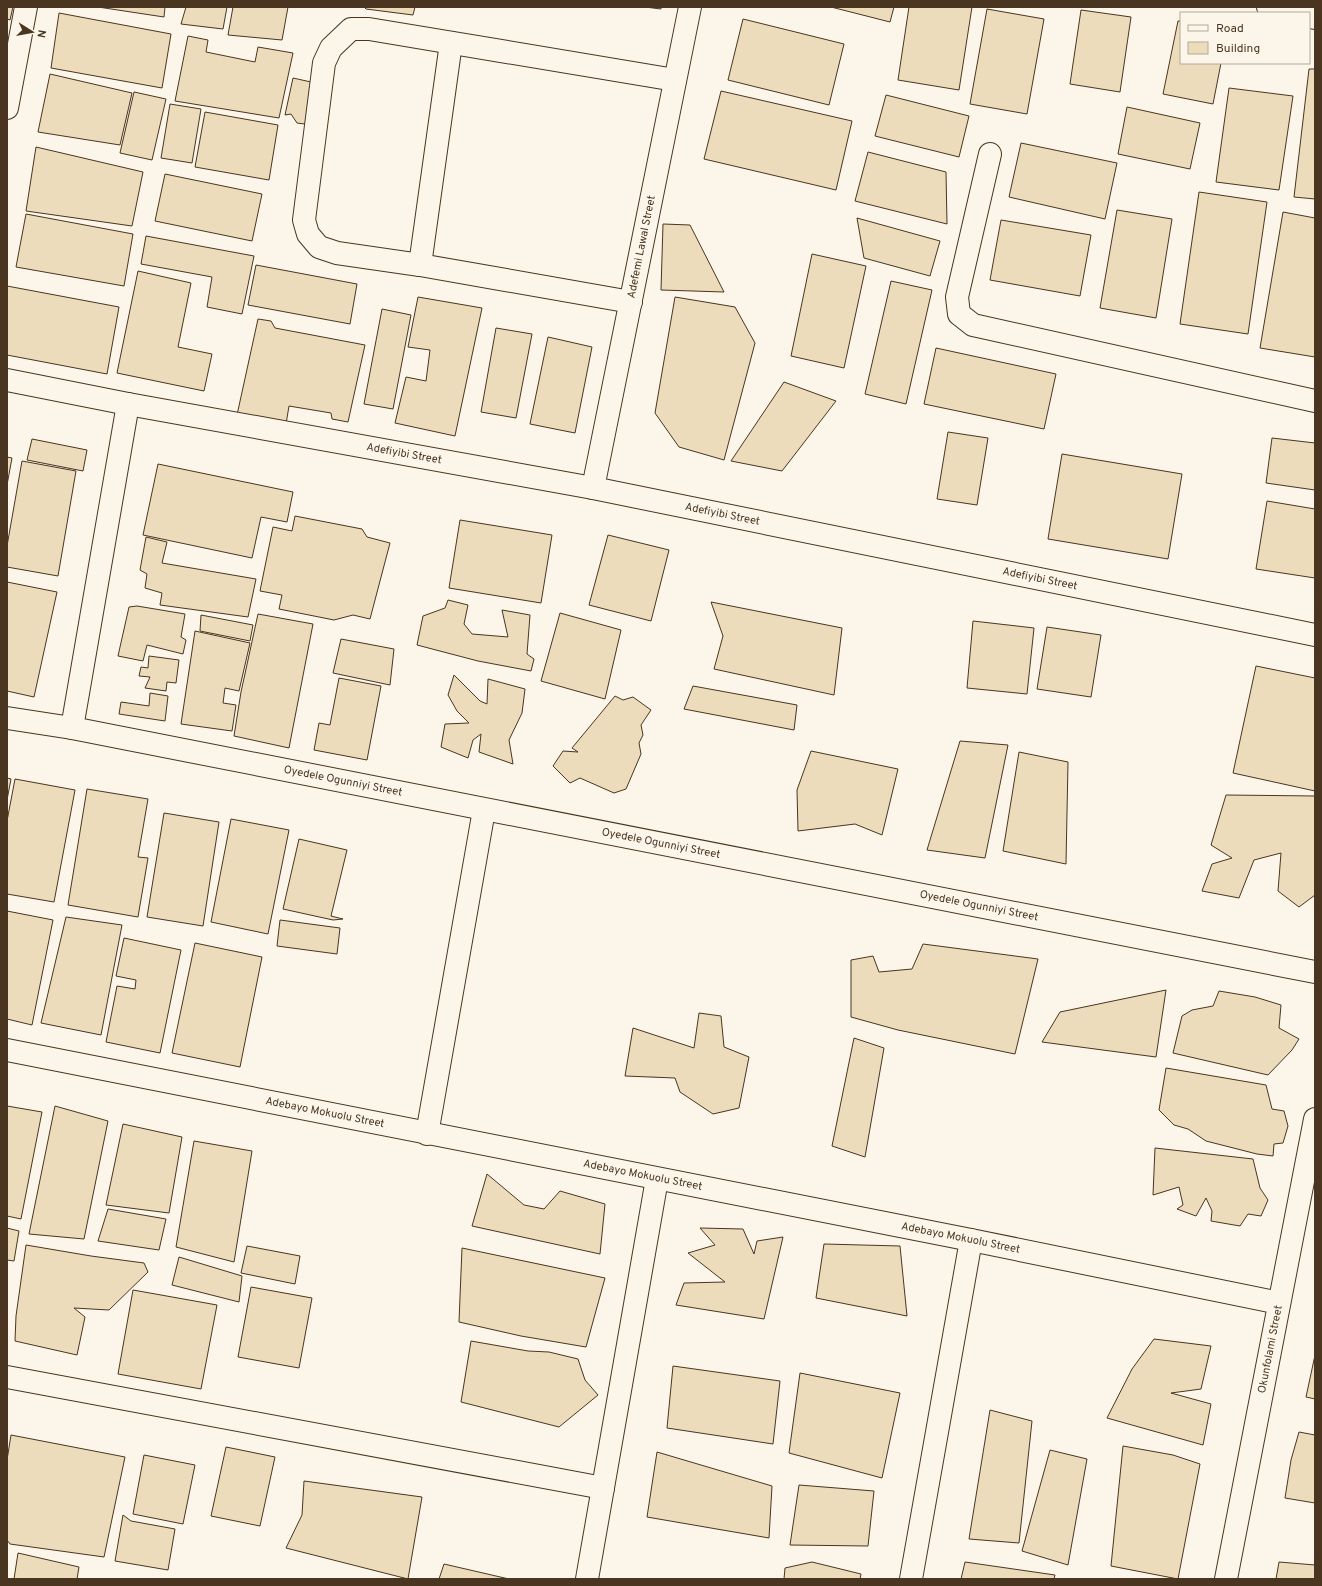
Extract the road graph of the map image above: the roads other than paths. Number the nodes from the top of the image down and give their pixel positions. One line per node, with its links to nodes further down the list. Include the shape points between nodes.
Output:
1 (26, 7): 7 (street)
2 (690, 7): 6 (street, Adefemi Lawal Street)
3 (1268, 7): 4 (street)
4 (1289, 12)
5 (451, 43): 6 (street); 9 (street); 9 (street, via 369,29 351,30 331,48 324,63 304,220 308,234 319,247 337,253)
6 (675, 80): 10 (street, Adefemi Lawal Street)
7 (7, 108)
8 (990, 154): 12 (street, via 957,297 959,314 973,325)
9 (420, 265): 10 (street)
10 (631, 302): 14 (street, Adefemi Lawal Street)
11 (7, 380): 13 (street, Adefiyibi Street)
12 (1315, 401)
13 (128, 404): 14 (street, Adefiyibi Street); 17 (street)
14 (593, 488): 15 (street, Adefiyibi Street)
15 (1315, 635)
16 (7, 718): 17 (street, Oyedele Ogunniyi Street)
17 (72, 728): 18 (street, Oyedele Ogunniyi Street)
18 (484, 810): 19 (street, Oyedele Ogunniyi Street); 22 (street)
19 (1315, 972)
20 (7, 1050): 22 (street, Adebayo Mokuolu Street)
21 (1315, 1119): 25 (street, Okunfolami Street)
22 (427, 1134): 23 (street, Adebayo Mokuolu Street)
23 (657, 1179): 24 (street, Adebayo Mokuolu Street); 27 (street)
24 (971, 1240): 25 (street, Adebayo Mokuolu Street); 29 (street)
25 (1279, 1303): 30 (street, Okunfolami Street)
26 (7, 1377): 27 (street)
27 (603, 1488): 28 (street)
28 (587, 1579)
29 (911, 1579)
30 (1226, 1579)

